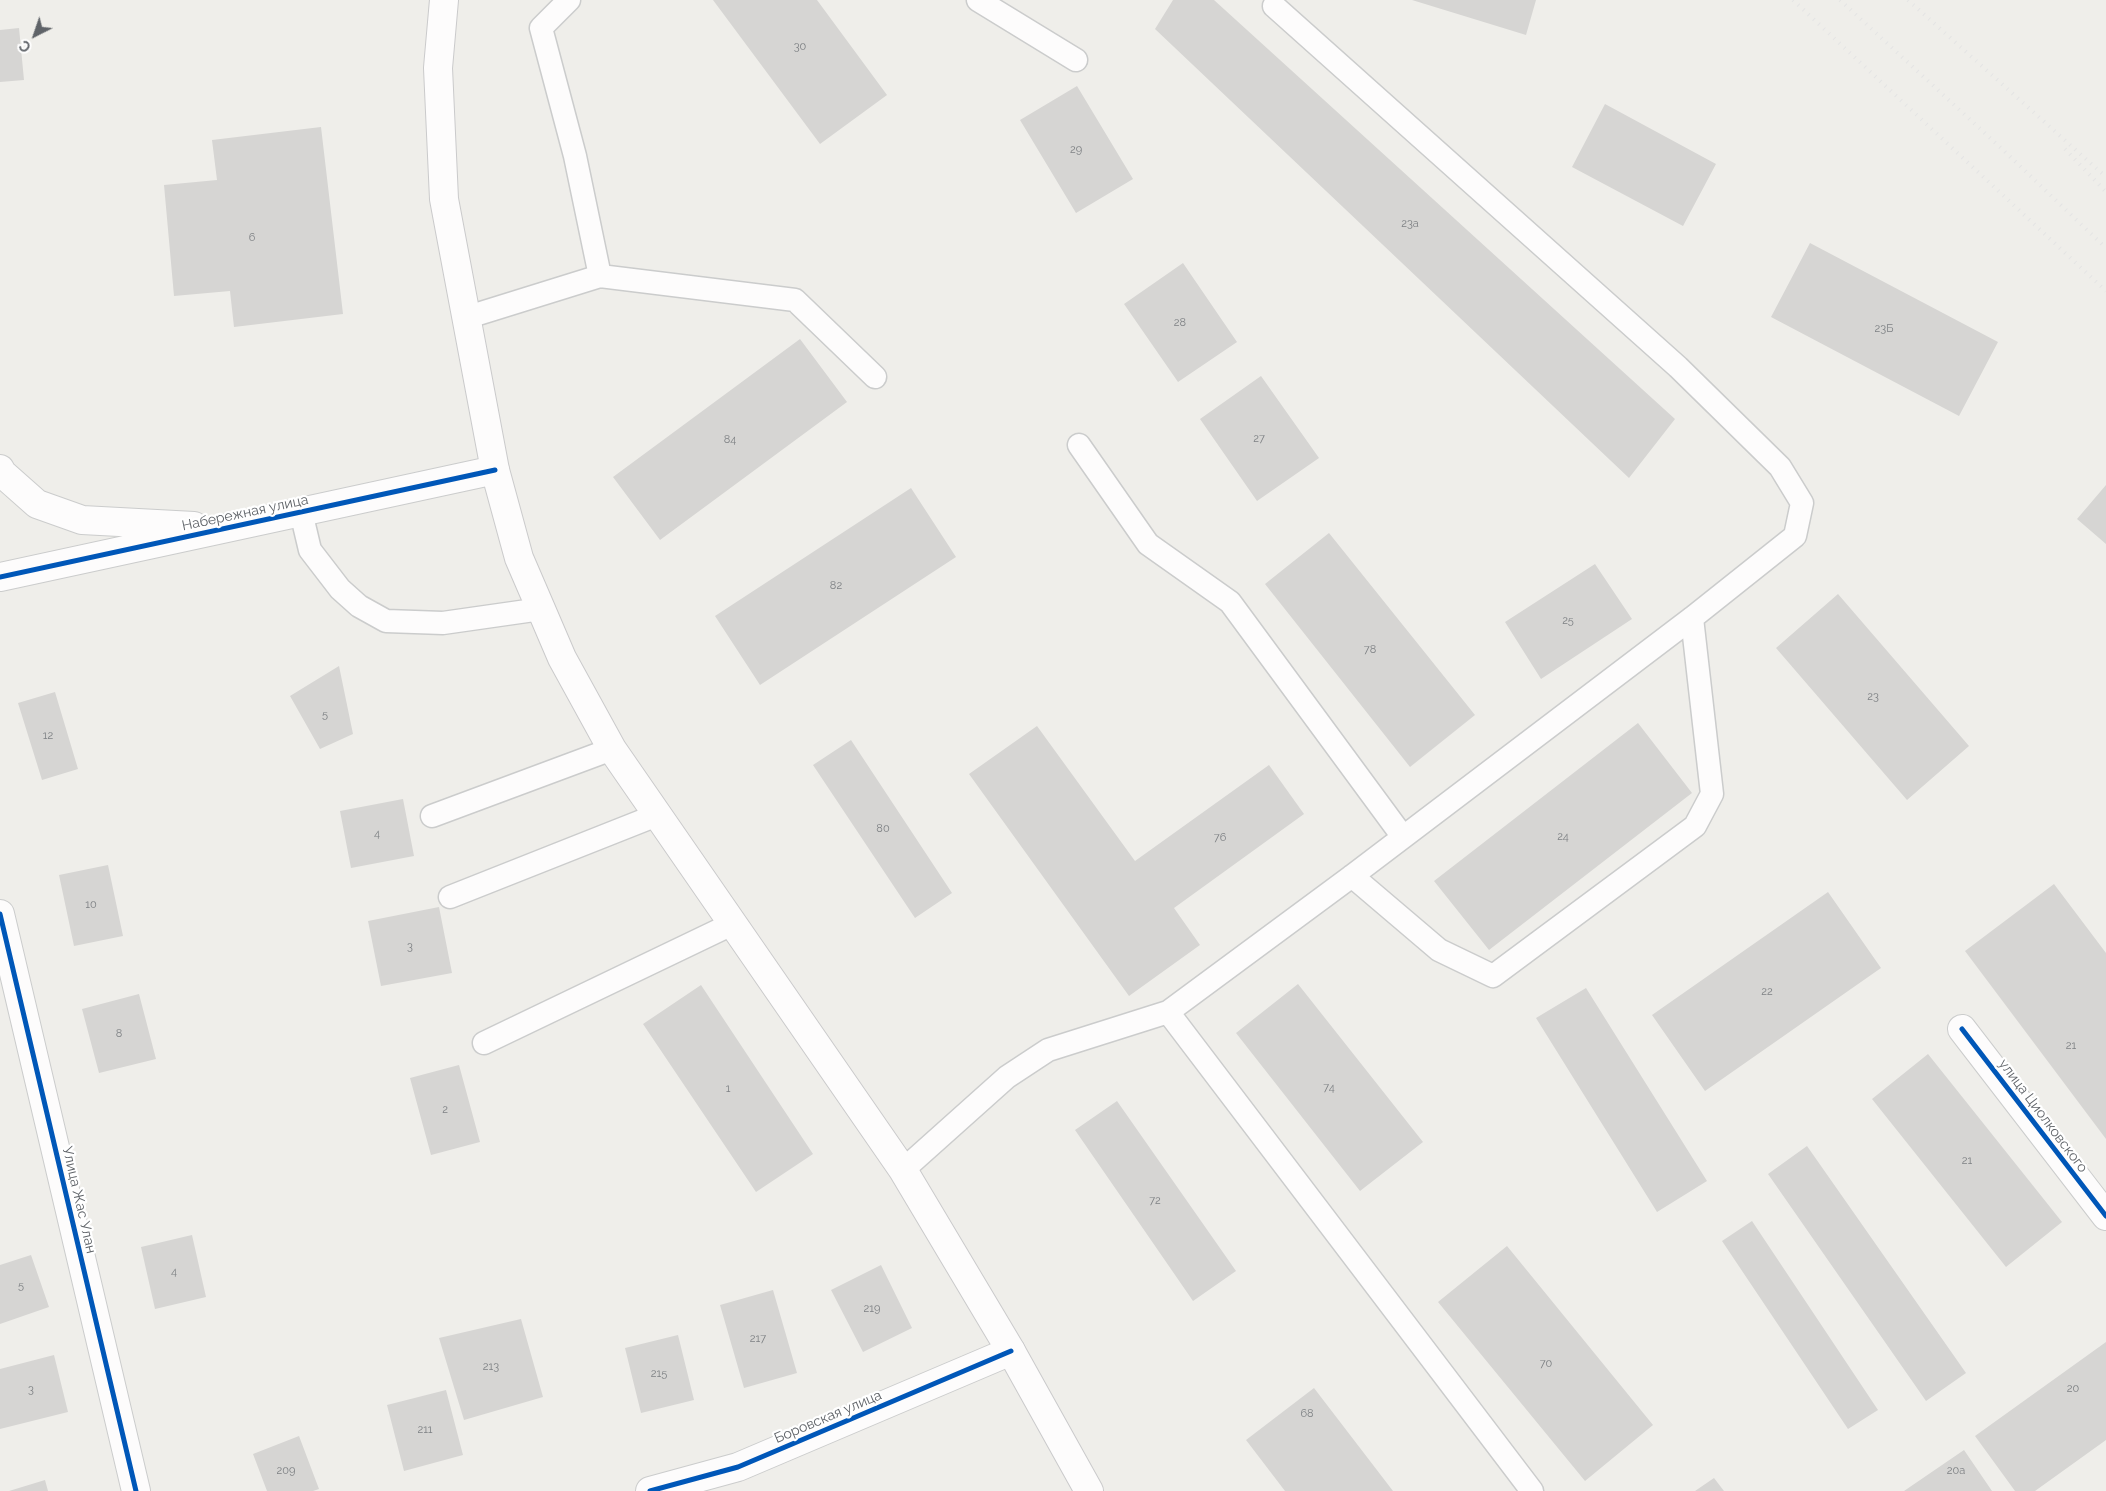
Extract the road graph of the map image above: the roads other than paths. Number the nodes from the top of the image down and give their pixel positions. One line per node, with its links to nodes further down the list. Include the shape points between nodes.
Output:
1 (444, 0): 7 (street, via 438,68 444,199)
2 (569, 0): 6 (lane, via 541,28 575,156)
3 (978, 0): 5 (lane)
4 (1274, 6): 16 (lane, via 1678,367 1780,467 1802,503 1795,536)
5 (1076, 60)
6 (600, 276): 7 (lane); 8 (lane, via 795,300)
7 (465, 318): 11 (street)
8 (875, 377)
9 (1079, 445): 20 (lane, via 1148,544 1230,602)
10 (0, 469): 13 (street, via 37,504 82,520)
11 (495, 470): 12 (street, Набережная улица); 15 (street, via 519,558)
12 (301, 512): 13 (street, Набережная улица); 15 (lane, via 310,550 340,589 359,606 386,621 443,623)
13 (229, 528): 14 (street, Набережная улица)
14 (0, 577)
15 (541, 609): 17 (street, via 562,658)
16 (1692, 618): 20 (lane); 21 (lane, via 1712,794 1695,826 1493,976 1438,950)
17 (612, 749): 18 (street); 19 (lane)
18 (657, 815): 22 (lane); 24 (street)
19 (432, 816)
20 (1403, 837): 21 (lane)
21 (1352, 876): 25 (lane)
22 (450, 897)
23 (0, 914): 31 (street, Улица Жас Улан)
24 (732, 924): 27 (lane); 28 (street)
25 (1168, 1012): 28 (lane, via 1048,1050 1007,1078); 34 (lane)
26 (1962, 1029): 29 (street, улица Циолковского)
27 (484, 1043)
28 (903, 1170): 30 (street)
29 (2106, 1216)
30 (1011, 1351): 32 (street, Боровская улица, via 738,1467); 33 (street)
31 (136, 1491)
32 (650, 1491)
33 (1089, 1491)
34 (1532, 1491)

